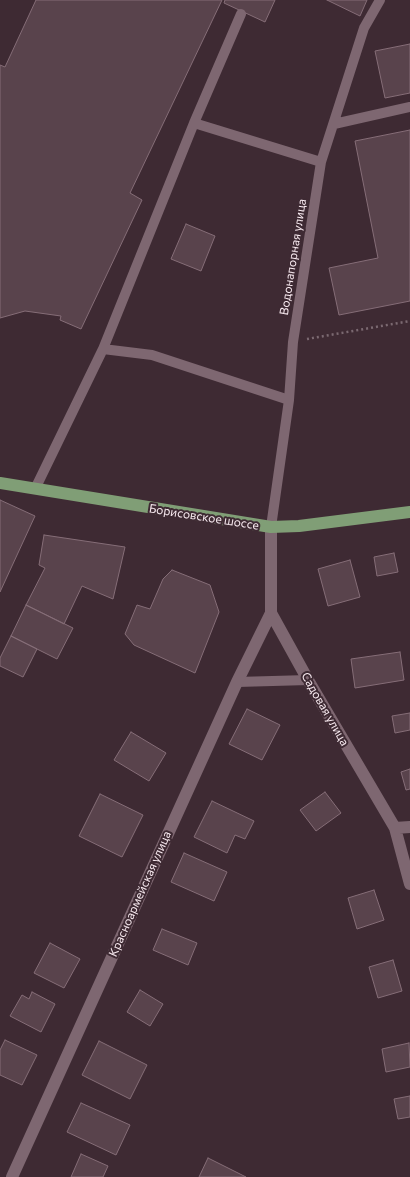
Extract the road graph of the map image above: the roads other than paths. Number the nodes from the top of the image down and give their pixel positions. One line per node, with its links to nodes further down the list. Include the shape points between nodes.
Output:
1 (380, 0): 5 (lane, Водонапорная улица, via 364,28)
2 (240, 14): 4 (lane)
3 (410, 107): 5 (lane)
4 (194, 124): 6 (lane); 7 (lane)
5 (334, 124): 6 (lane, Водонапорная улица)
6 (321, 162): 8 (lane, Водонапорная улица, via 293,342)
7 (103, 349): 8 (lane, via 152,355); 10 (lane)
8 (289, 400): 12 (lane, Водонапорная улица)
9 (0, 483): 10 (main road, Борисовское шоссе)
10 (36, 490): 12 (main road, Борисовское шоссе)
11 (410, 512): 12 (main road, Борисовское шоссе)
12 (272, 527): 13 (street, Садовая улица)
13 (271, 613): 14 (street, Садовая улица); 15 (street, Красноармейская улица)
14 (308, 680): 15 (lane); 17 (street, Садовая улица)
15 (237, 682): 19 (street, Красноармейская улица)
16 (410, 827): 17 (street)
17 (395, 828): 18 (street, Садовая улица)
18 (410, 884)
19 (12, 1177)

